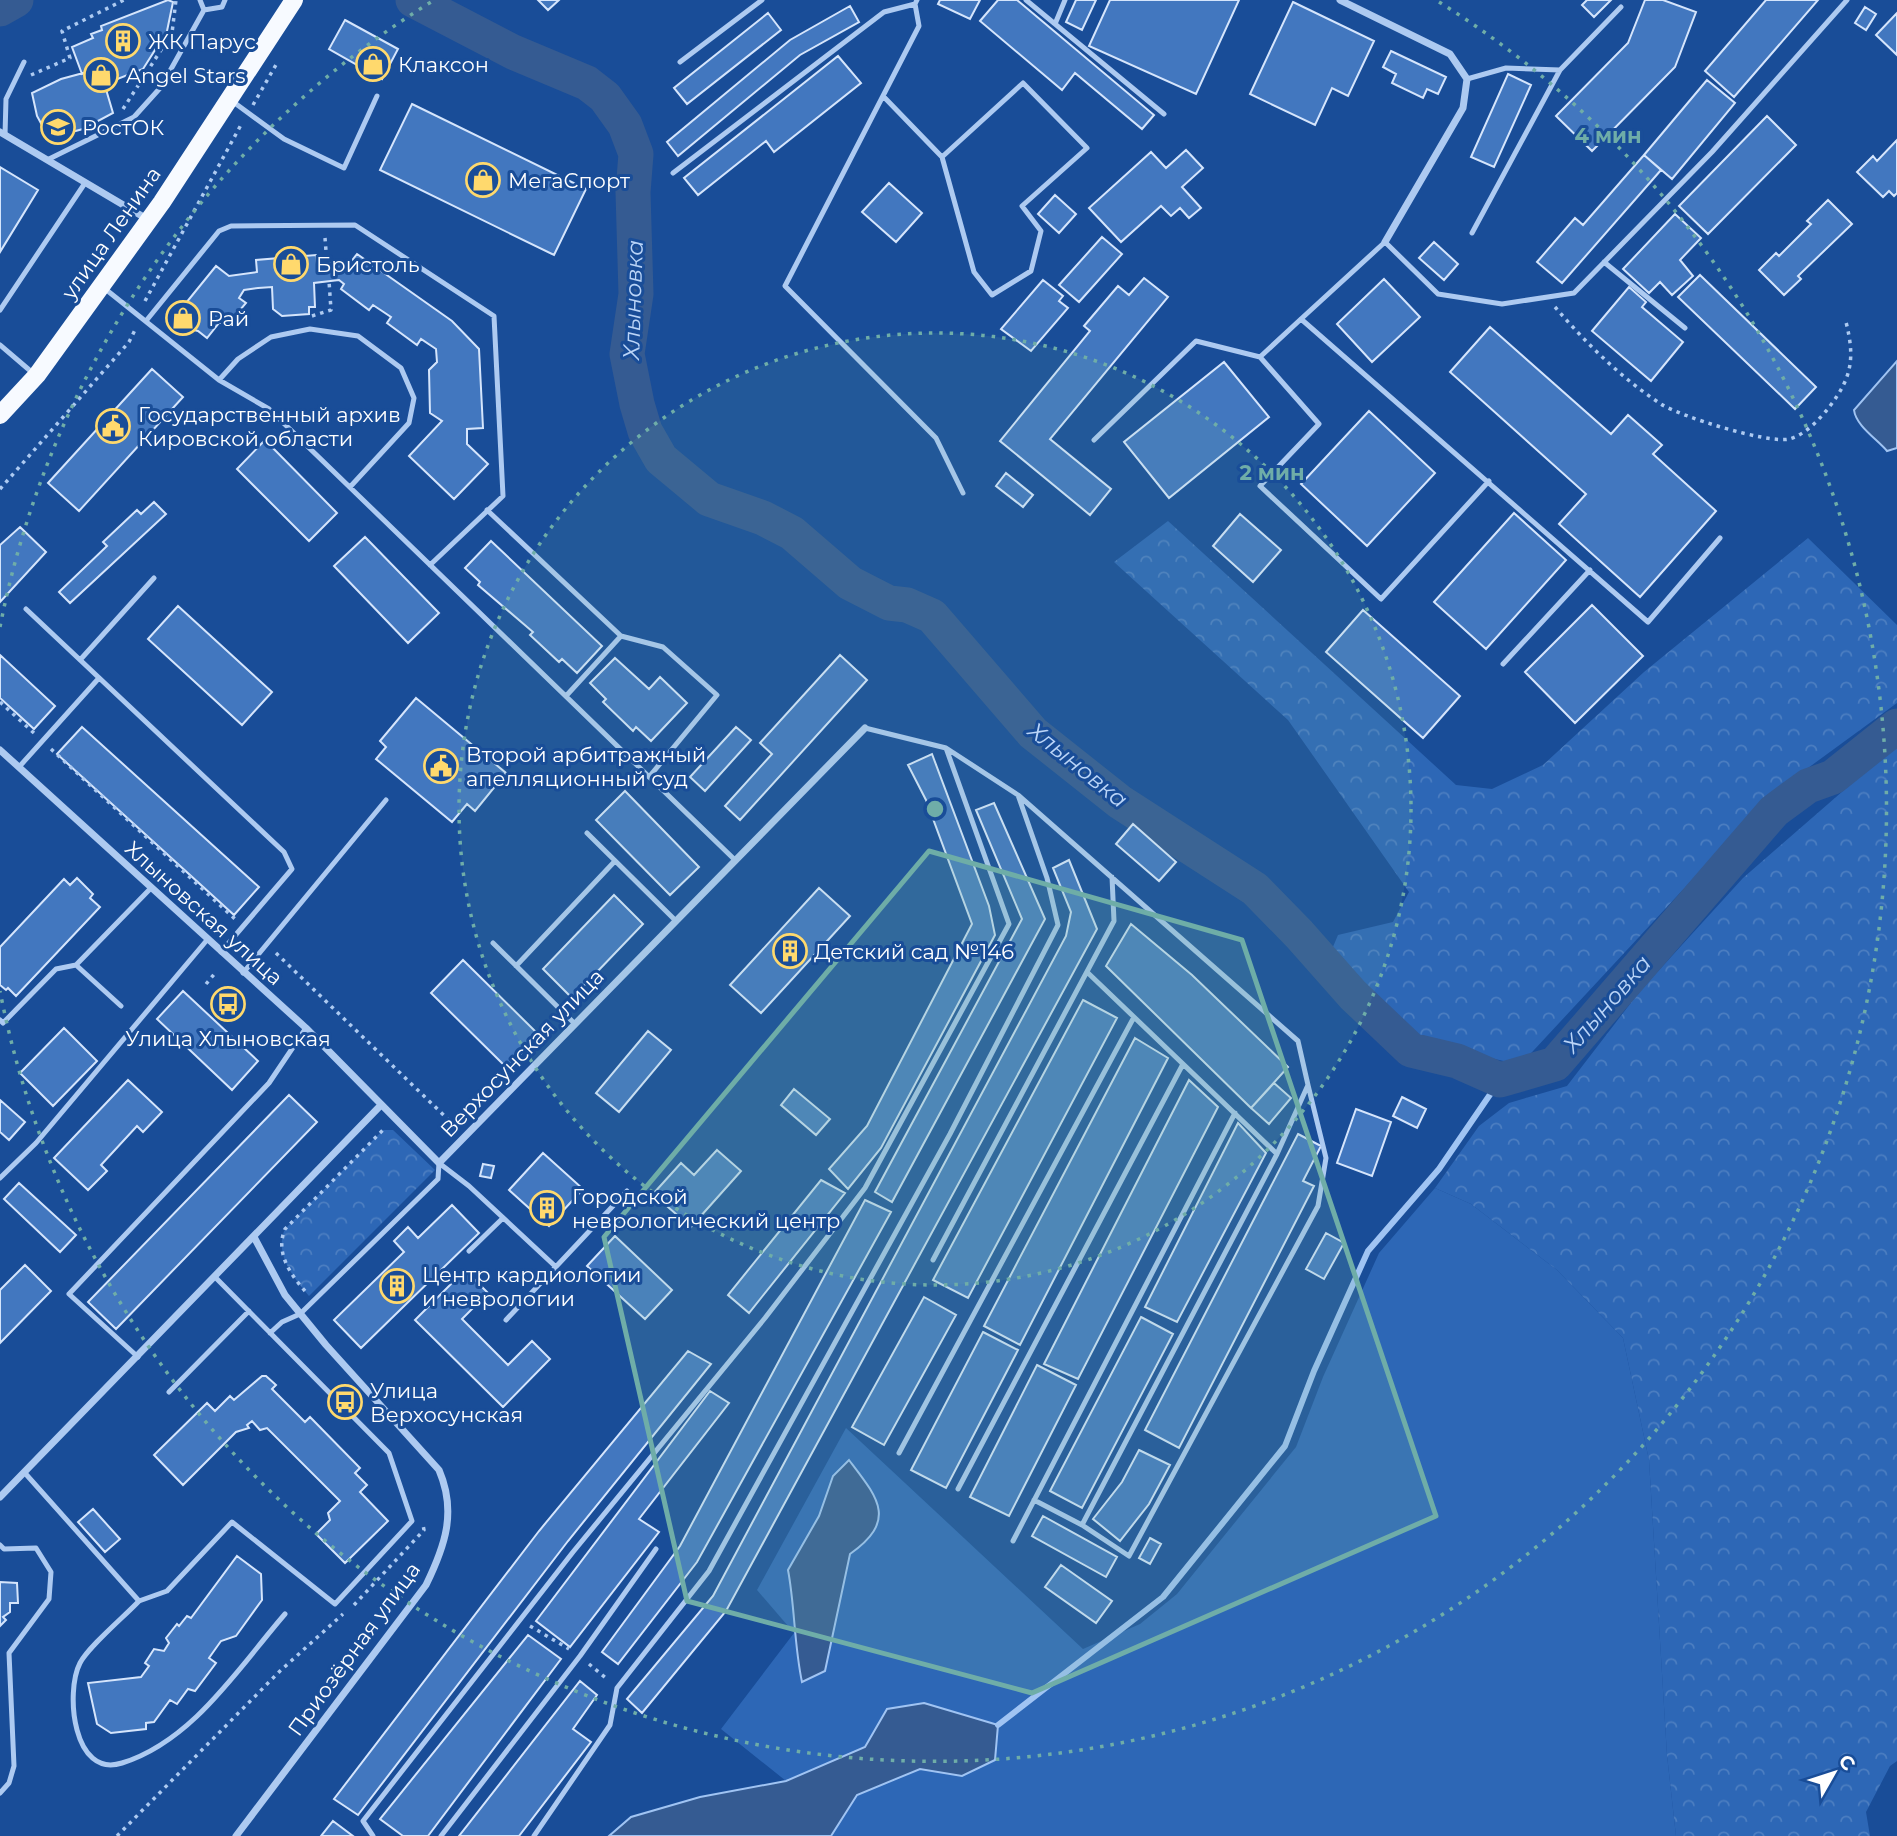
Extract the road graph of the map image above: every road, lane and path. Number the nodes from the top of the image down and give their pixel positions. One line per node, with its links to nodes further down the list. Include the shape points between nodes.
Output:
1 (124, 0): 19 (path, via 62,32 70,58)
2 (176, 0): 26 (path, via 172,33)
3 (200, 0): 13 (lane)
4 (225, 0): 13 (lane, via 222,7)
5 (294, 0): 23 (main road, улица Ленина)
6 (762, 0): 17 (lane)
7 (1026, 0): 14 (lane)
8 (1065, 0): 14 (lane)
9 (1340, 0): 20 (street, via 1450,54)
10 (1847, 0): 36 (lane, via 1712,152)
11 (916, 2): 22 (lane, via 919,26); 30 (lane, via 884,12)
12 (1621, 7): 18 (lane)
13 (204, 10): 29 (lane, via 161,87 134,117)
14 (1055, 24): 25 (lane)
15 (282, 54): 24 (path)
16 (24, 62): 27 (lane, via 6,99)
17 (680, 62)
18 (1560, 70): 20 (lane, via 1506,68); 34 (lane)
19 (29, 75)
20 (1467, 79): 35 (street, via 1463,108)
21 (377, 96): 24 (lane, via 344,168 284,139)
22 (883, 96): 28 (lane); 54 (lane, via 785,286 936,438)
23 (229, 99): 24 (lane); 32 (main road, улица Ленина)
24 (249, 111): 41 (path, via 150,289)
25 (1164, 114)
26 (117, 117)
27 (2, 133): 29 (street)
28 (943, 157): 28 (lane, via 974,272 992,295 1031,271 1041,231 1022,206 1087,148 1023,83)
29 (47, 160): 31 (street)
30 (673, 173)
31 (85, 183): 32 (street); 40 (lane)
32 (149, 221): 38 (main road, улица Ленина)
33 (324, 226): 37 (path); 41 (lane, via 231,226 219,231); 55 (lane, via 355,225 494,316 503,496)
34 (1472, 233)
35 (1385, 242): 39 (lane, via 1438,294 1502,304); 42 (lane)
36 (1604, 262): 39 (lane, via 1574,293); 44 (lane)
37 (327, 264)
38 (102, 286): 41 (lane); 47 (main road, улица Ленина)
39 (1547, 298): 43 (path, via 1590,347 1663,405 1754,437 1788,439 1818,422 1845,385 1853,350)
40 (0, 310)
41 (143, 319): 48 (lane); 53 (path, via 129,342)
42 (1301, 319): 46 (lane); 51 (lane)
43 (1846, 322)
44 (1685, 328)
45 (0, 345): 47 (lane)
46 (1260, 357): 50 (lane, via 1196,341); 51 (lane, via 1319,424 1260,486 1381,598)
47 (36, 376): 49 (main road, улица Ленина)
48 (219, 380): 52 (lane, via 269,409); 52 (lane, via 238,359 271,337 310,329 358,336 401,368 414,398 409,423)
49 (0, 415)
50 (1094, 440)
51 (1489, 481): 58 (lane)
52 (350, 487): 57 (lane)
53 (0, 489)
54 (963, 493)
55 (487, 510): 57 (lane); 61 (lane)
56 (1720, 538): 58 (lane, via 1648,622)
57 (430, 565): 65 (lane)
58 (1590, 570): 63 (lane)
59 (154, 578): 62 (lane)
60 (26, 609): 62 (lane)
61 (621, 636): 65 (lane); 72 (lane, via 663,647 717,695)
62 (80, 660): 64 (lane)
63 (1503, 664)
64 (99, 678): 68 (lane); 81 (lane, via 284,852 292,869)
65 (566, 696): 72 (lane)
66 (0, 702): 68 (path)
67 (865, 728): 69 (lane); 76 (street, Верхосунская улица)
68 (42, 741): 71 (lane); 81 (path)
69 (946, 748): 73 (lane); 135 (lane, via 1009,924 865,1188 363,1821)
70 (0, 750): 71 (street, Хлыновская улица)
71 (19, 767): 79 (street, Хлыновская улица)
72 (649, 777): 76 (lane)
73 (1018, 795): 78 (lane); 137 (lane, via 1058,925 950,1134 709,1571 617,1688 610,1725)
74 (386, 800): 84 (lane)
75 (587, 833): 77 (lane)
76 (735, 860): 80 (street, Верхосунская улица)
77 (615, 861): 80 (lane); 87 (lane)
78 (1112, 877): 90 (lane, via 1114,921); 98 (lane, via 1298,1041)
79 (150, 889): 82 (street, Хлыновская улица); 86 (lane)
80 (676, 921): 95 (street, Верхосунская улица)
81 (243, 926): 85 (lane)
82 (206, 940): 85 (street, Хлыновская улица); 105 (lane, via 36,1143)
83 (493, 943): 87 (lane)
84 (267, 944): 89 (lane); 102 (path)
85 (220, 952): 89 (street, Хлыновская улица)
86 (76, 965): 92 (lane); 94 (lane, via 57,969 3,1023)
87 (516, 966): 95 (lane)
88 (216, 972): 91 (path)
89 (243, 972): 96 (street, Хлыновская улица)
90 (1087, 972): 93 (lane); 110 (lane)
91 (206, 984)
92 (121, 1006)
93 (1134, 1017): 97 (lane); 120 (lane)
94 (0, 1020)
95 (575, 1024): 102 (street, Верхосунская улица)
96 (306, 1028): 99 (street, Хлыновская улица); 118 (lane, via 269,1083 69,1294)
97 (1183, 1064): 100 (lane); 122 (lane)
98 (1308, 1084): 103 (lane); 126 (lane, via 1326,1158 1318,1206 1129,1556)
99 (381, 1105): 104 (street, Верхосунская улица); 108 (street)
100 (1234, 1113): 103 (lane); 124 (lane)
101 (383, 1130): 113 (path, via 285,1229 280,1240 296,1282)
102 (465, 1136): 104 (street, Верхосунская улица)
103 (1278, 1154): 126 (lane)
104 (439, 1163): 107 (lane); 113 (lane, via 438,1179)
105 (0, 1178)
106 (628, 1191): 111 (lane)
107 (503, 1218): 109 (lane); 111 (lane)
108 (254, 1237): 112 (street); 115 (street, Приозёрная улица, via 274,1278)
109 (469, 1251)
110 (933, 1260)
111 (556, 1268): 116 (lane)
112 (216, 1278): 114 (lane); 118 (street)
113 (313, 1301): 115 (lane)
114 (249, 1311): 117 (lane); 119 (lane)
115 (300, 1314): 117 (lane); 134 (street, Приозёрная улица, via 426,1452 447,1489 450,1515 444,1546 426,1585)
116 (506, 1320)
117 (270, 1333): 130 (lane, via 389,1453 412,1521 335,1604 232,1522 167,1591)
118 (138, 1357): 121 (street)
119 (169, 1392)
120 (899, 1453)
121 (24, 1472): 123 (street); 130 (lane)
122 (958, 1489)
123 (0, 1497)
124 (1034, 1500): 126 (lane); 127 (lane)
125 (422, 1520): 133 (path, via 424,1530 359,1600 280,1671)
126 (1082, 1525)
127 (1013, 1541)
128 (0, 1545): 132 (lane, via 4,1549 36,1549 51,1572 49,1599 9,1653 14,1766)
129 (656, 1549): 136 (lane)
130 (139, 1601): 131 (lane, via 80,1662 73,1690 77,1738 101,1763 120,1764 145,1753 194,1719)
131 (285, 1614)
132 (0, 1793)
133 (117, 1836)
134 (236, 1836)
135 (373, 1836)
136 (441, 1836)
137 (534, 1836)

